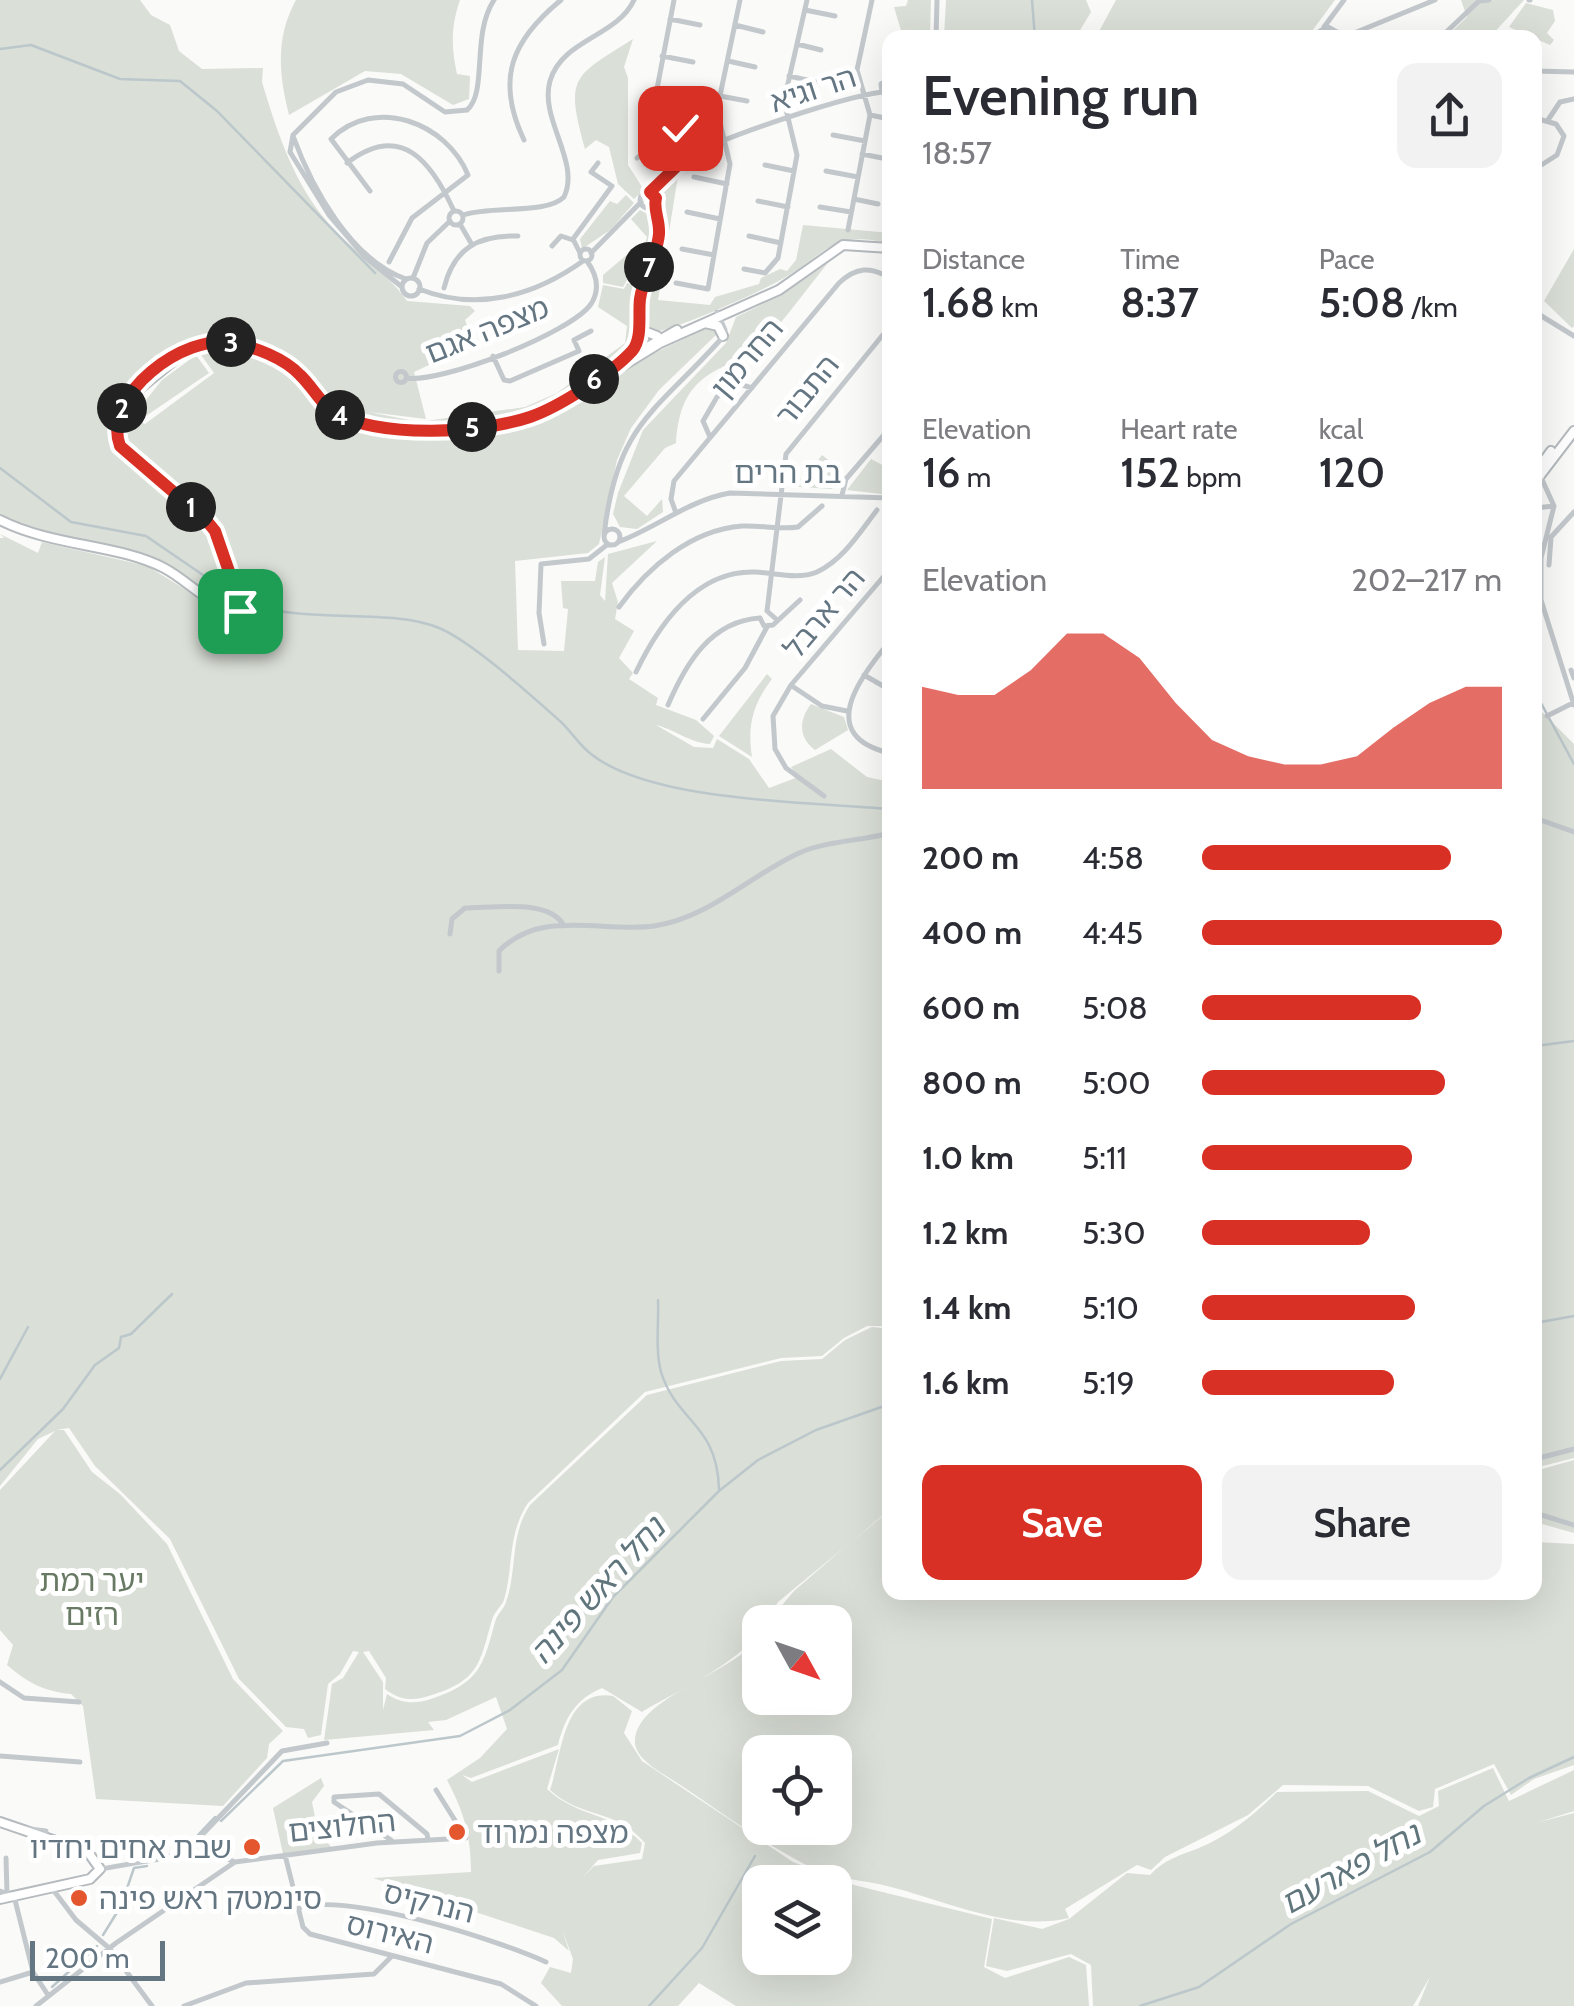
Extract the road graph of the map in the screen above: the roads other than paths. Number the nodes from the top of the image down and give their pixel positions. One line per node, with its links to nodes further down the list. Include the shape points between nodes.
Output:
1 (494, 0): 49 (street, via 480,30 471,107 445,112 403,84 368,80 336,92)
2 (561, 0): 52 (street, via 528,28 516,51 510,96)
3 (634, 0): 81 (street, via 553,73 548,97 568,180 564,197 547,207 490,208)
4 (674, 0): 16 (street)
5 (740, 0): 18 (street)
6 (807, 0): 13 (street)
7 (872, 0): 38 (street, via 857,70)
8 (937, 0): 19 (street)
9 (1344, 0): 14 (street)
10 (1435, 0): 22 (street)
11 (1480, 0): 12 (street); 23 (street)
12 (1490, 0)
13 (805, 10): 15 (street); 25 (street)
14 (1335, 14): 20 (street); 21 (street)
15 (835, 16)
16 (670, 19): 17 (street); 27 (street)
17 (700, 25)
18 (735, 25): 24 (street); 28 (street)
19 (936, 30)
20 (1322, 30)
21 (1333, 30)
22 (1361, 30)
23 (1448, 30)
24 (762, 32)
25 (797, 44): 26 (street); 33 (street)
26 (821, 50)
27 (662, 56): 29 (street); 36 (street)
28 (728, 61): 30 (street); 40 (street)
29 (693, 62)
30 (755, 67)
31 (1542, 70): 32 (street)
32 (1574, 72)
33 (789, 76): 34 (street); 46 (street)
34 (816, 82)
35 (882, 83): 37 (street)
36 (655, 90): 39 (street); 51 (street, via 652,116)
37 (882, 92): 38 (street, הר וגיא)
38 (862, 95): 43 (street); 46 (street, הר וגיא)
39 (685, 96)
40 (720, 96): 42 (street); 54 (street)
41 (1574, 99): 47 (street, via 1560,102)
42 (747, 101)
43 (870, 115): 44 (street); 53 (street)
44 (882, 117)
45 (1542, 119): 47 (street)
46 (788, 120): 54 (street, הר וגיא); 63 (street, via 797,142)
47 (1548, 120): 61 (street, via 1562,129 1563,140)
48 (680, 128): 51 (street, via 668,126)
49 (293, 134): 102 (street, via 336,218 380,266); 104 (street, via 290,152 333,221)
50 (833, 135): 53 (street)
51 (661, 136): 56 (street); 60 (street)
52 (524, 140)
53 (864, 141): 55 (street)
54 (724, 143): 60 (street, הר וגיא); 67 (street)
55 (862, 154): 57 (street); 66 (street)
56 (637, 158)
57 (882, 158)
58 (347, 162): 68 (street); 69 (street, via 374,148 401,147 430,167); 69 (street, via 331,142 338,132 367,119 402,119 432,131 461,161 467,180)
59 (598, 162): 88 (street, via 591,172 612,186)
60 (681, 162): 70 (street, הר וגיא)
61 (1542, 164)
62 (765, 165): 63 (street)
63 (794, 171): 76 (street)
64 (826, 171): 66 (street)
65 (694, 177): 67 (street)
66 (858, 177): 71 (street)
67 (727, 184): 82 (street)
68 (370, 191)
69 (446, 192): 78 (street); 98 (street, via 412,218)
70 (650, 192): 73 (street, הר וגיא); 75 (street)
71 (854, 199): 74 (street); 80 (street)
72 (758, 201): 76 (street)
73 (641, 202): 75 (street); 95 (street)
74 (878, 204)
75 (653, 206): 110 (street, via 658,241)
76 (788, 207): 90 (street)
77 (820, 207): 80 (street)
78 (454, 211): 81 (street); 83 (street)
79 (688, 212): 82 (street)
80 (852, 212): 85 (street)
81 (463, 216): 84 (street)
82 (720, 219): 96 (street)
83 (450, 221): 84 (street); 102 (street, via 427,243)
84 (460, 224): 89 (street)
85 (848, 230)
86 (518, 236): 89 (street)
87 (749, 236): 90 (street)
88 (573, 240): 91 (street, via 560,236); 94 (street)
89 (471, 243): 105 (street, via 453,261)
90 (781, 243): 99 (street, via 765,273)
91 (552, 246)
92 (882, 247): 101 (main road, via 843,245)
93 (682, 249): 96 (street)
94 (580, 253): 95 (street); 97 (street)
95 (591, 253): 97 (street)
96 (714, 255): 103 (street, via 708,289)
97 (585, 261): 106 (street, via 542,286 496,299); 118 (street, מצפה אגם, via 597,288 587,309)
98 (388, 262)
99 (744, 269)
100 (882, 275): 121 (street, החרמון, via 866,269 848,275)
101 (797, 278): 107 (main road); 108 (main road)
102 (409, 279): 104 (street); 106 (street)
103 (676, 284)
104 (402, 287): 106 (street, via 409,296)
105 (444, 288)
106 (419, 289)
107 (736, 309): 108 (main road); 113 (main road)
108 (718, 314): 111 (main road); 113 (street); 114 (main road)
109 (1542, 316): 116 (street)
110 (638, 320): 114 (main road, via 646,334); 117 (street); 119 (main road, via 637,343)
111 (701, 324): 113 (main road, via 715,324); 117 (main road)
112 (591, 331): 118 (street, via 574,340 579,352 510,381)
113 (724, 333): 137 (street, via 632,435)
114 (666, 334): 117 (main road)
115 (882, 335): 128 (street, התבור, via 796,437 783,462)
116 (1574, 336)
117 (647, 346): 119 (main road); 122 (main road, via 571,399)
118 (493, 356): 120 (street, מצפה אגם, via 432,378)
119 (621, 360): 122 (main road)
120 (406, 378)
121 (752, 388): 124 (street, החרמון); 124 (street, via 736,383 717,397 704,421)
122 (531, 416): 138 (main road, via 442,430 384,426 336,413 288,364 237,344 206,344 172,360 128,398 117,420 118,440 132,460 212,526 232,580 252,597 246,610 214,602 155,564 52,541)
123 (1574, 428): 126 (main road)
124 (710, 437): 136 (street, החרמון, via 674,481)
125 (882, 437): 129 (street, via 846,480)
126 (1542, 470)
127 (1542, 483): 132 (street)
128 (779, 492): 129 (street, בת הרים); 136 (street, בת הרים, via 718,495); 139 (street, התבור)
129 (842, 495): 130 (street, בת הרים)
130 (882, 498)
131 (822, 506): 139 (street, via 804,524)
132 (1554, 506): 133 (street); 145 (street)
133 (1542, 507)
134 (877, 510): 147 (street, via 826,567 803,576)
135 (1574, 512): 146 (street, via 1552,537)
136 (676, 513): 142 (street, בת הרים)
137 (608, 514): 140 (street); 141 (street)
138 (0, 520)
139 (776, 528): 147 (street, התבור); 151 (street, via 732,528 702,537 653,567)
140 (617, 532): 141 (street); 142 (street); 143 (street)
141 (604, 536): 144 (street)
142 (636, 536): 143 (street, בת הרים)
143 (618, 542): 144 (street, בת הרים)
144 (608, 544): 156 (street, בת הרים, via 589,558 541,564)
145 (1542, 554)
146 (1549, 565)
147 (771, 574): 152 (street, התבור); 158 (street, via 734,575 686,600 656,634)
148 (882, 578): 160 (street, הר ארבל)
149 (800, 600): 154 (street)
150 (1542, 600): 162 (street)
151 (619, 606)
152 (767, 611): 153 (street); 154 (street)
153 (760, 618): 155 (street); 163 (street, via 736,621 716,634 681,675)
154 (776, 619): 155 (street)
155 (767, 627): 166 (street, via 746,668)
156 (544, 644)
157 (882, 652): 159 (street)
158 (636, 672)
159 (864, 676): 161 (street); 164 (street)
160 (792, 685): 164 (street, via 822,706); 168 (street, הר ארבל, via 773,716 775,749 793,777)
161 (882, 686)
162 (1574, 704): 165 (street)
163 (668, 705)
164 (847, 711): 167 (street, via 861,742)
165 (1547, 716)
166 (702, 719)
167 (882, 750)
168 (824, 796)
169 (1542, 821): 170 (street)
170 (1574, 832)
171 (882, 836): 172 (street, via 801,852 680,919 652,926)
172 (564, 926): 173 (street, via 553,913 534,909 465,908 452,919); 174 (street, via 512,938 499,951)
173 (450, 934)
174 (499, 971)
175 (1574, 1449): 176 (street)
176 (1542, 1457)
177 (1542, 1516): 178 (street)
178 (1574, 1525)
179 (0, 1682): 180 (street, via 24,1698)
180 (79, 1702)
181 (326, 1744): 190 (street, via 282,1751)
182 (0, 1756): 183 (street)
183 (80, 1762)
184 (436, 1790): 188 (street, החלוצים, via 466,1838)
185 (0, 1822): 186 (main road)
186 (19, 1829): 187 (street); 196 (main road, via 88,1852)
187 (46, 1831)
188 (428, 1840): 189 (street, החלוצים); 189 (street, via 380,1794 334,1797)
189 (393, 1842): 191 (street, החלוצים)
190 (190, 1850): 193 (street); 194 (street)
191 (286, 1856): 195 (street, החלוצים); 199 (street)
192 (6, 1858): 198 (street)
193 (180, 1858): 194 (street); 196 (street)
194 (198, 1858): 195 (street)
195 (235, 1862): 200 (street, החלוצים)
196 (100, 1869): 197 (main road, via 90,1880)
197 (51, 1887): 198 (main road); 200 (street)
198 (5, 1895): 203 (street)
199 (298, 1908): 201 (street, האירוס, via 310,1934); 202 (street, הנרקיס, via 340,1903 516,1948)
200 (109, 1948): 205 (street, החלוצים); 207 (street)
201 (391, 1957): 208 (street, via 374,1974 246,1983); 209 (street, האירוס, via 500,1984)
202 (546, 1962)
203 (33, 1972): 204 (street); 205 (street)
204 (0, 1982)
205 (48, 1995): 206 (street, החלוצים)
206 (36, 2006)
207 (152, 2006)
208 (184, 2006)
209 (536, 2006)

